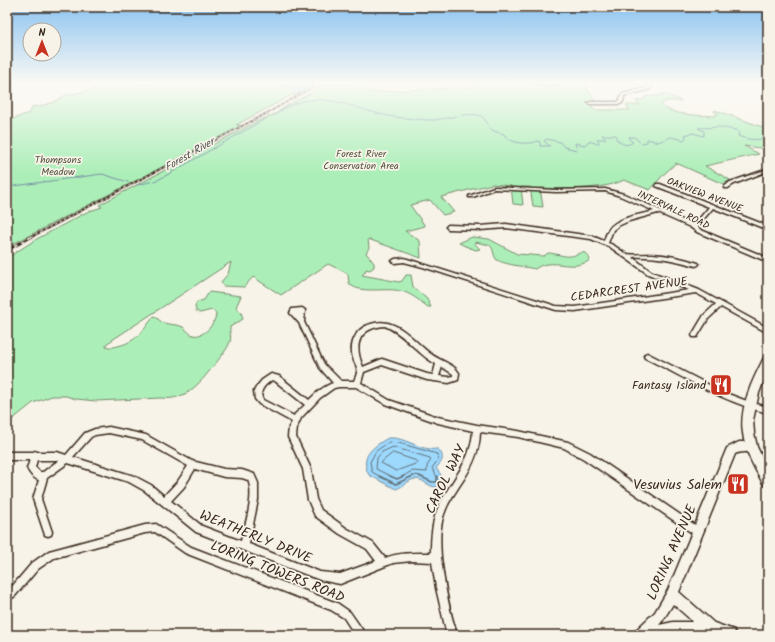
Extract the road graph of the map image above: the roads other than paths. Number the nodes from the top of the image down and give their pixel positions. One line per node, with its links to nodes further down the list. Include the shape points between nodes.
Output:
1 (768, 170): 3 (street)
2 (658, 185): 5 (street, OAKVIEW AVENUE)
3 (726, 187)
4 (471, 196): 6 (street, INTERVALE ROAD, via 494,188 609,191)
5 (712, 206): 8 (street); 9 (street, OAKVIEW AVENUE)
6 (659, 211): 8 (street, INTERVALE ROAD); 10 (street, via 619,222 611,229)
7 (448, 227): 10 (street, via 506,226)
8 (694, 228): 12 (street, INTERVALE ROAD)
9 (768, 228)
10 (606, 242): 11 (street)
11 (626, 256): 14 (street, via 660,255); 15 (street, via 650,273)
12 (768, 260)
13 (395, 261): 15 (street, CEDARCREST AVENUE, via 404,260 425,266 556,308 575,309)
14 (696, 264)
15 (697, 291): 16 (street, CEDARCREST AVENUE)
16 (720, 304): 18 (street, CEDARCREST AVENUE); 19 (street, via 706,317)
17 (301, 322): 25 (street, via 322,366)
18 (768, 331)
19 (695, 335)
20 (647, 356): 28 (street)
21 (768, 358): 28 (highway)
22 (440, 363): 23 (street, via 390,325 376,324 362,331 356,342 356,356); 24 (street); 24 (street, via 453,370 457,376 452,380)
23 (361, 370): 24 (street, via 382,362 411,373); 26 (street)
24 (435, 378)
25 (339, 384): 26 (street); 27 (street, via 327,389)
26 (357, 384): 31 (street, via 401,408 438,420)
27 (309, 404): 30 (street); 30 (street, via 277,378 271,377 261,384 258,399)
28 (750, 406): 29 (street); 32 (highway, via 747,424)
29 (768, 410)
30 (296, 420): 44 (street, via 292,437 307,469 314,506 318,513 370,546)
31 (477, 428): 41 (street, via 550,441 575,450); 43 (street, CAROL WAY, via 473,455 442,507 437,523)
32 (751, 447): 38 (highway); 41 (main road, LORING AVENUE, via 739,447 732,451)
33 (35, 455): 34 (street, WEATHERLY DRIVE); 35 (street, WEATHERLY DRIVE); 37 (street, via 31,468 38,476)
34 (7, 456)
35 (67, 459): 36 (street, via 88,435 109,430 143,437); 37 (street); 39 (street, WEATHERLY DRIVE, via 143,484)
36 (193, 465): 39 (street); 42 (street, via 224,473 248,475 254,480 251,514)
37 (44, 476): 40 (street, via 37,499)
38 (768, 480)
39 (165, 502): 42 (street, WEATHERLY DRIVE, via 199,529)
40 (48, 532)
41 (698, 532): 46 (main road, LORING AVENUE)
42 (244, 547): 44 (street, WEATHERLY DRIVE, via 320,576 335,579)
43 (437, 558): 44 (street, WEATHERLY DRIVE, via 402,558); 49 (street, CAROL WAY, via 442,600)
44 (383, 563)
45 (12, 593): 48 (street, LORING TOWERS ROAD, via 35,566 52,554 151,528 160,530 181,546 198,554 334,606 347,615)
46 (672, 594): 47 (main road); 50 (main road, LORING AVENUE, via 659,616)
47 (710, 628): 51 (main road, via 675,628); 52 (main road)
48 (361, 635)
49 (452, 635)
50 (641, 635)
51 (651, 635)
52 (728, 635)

